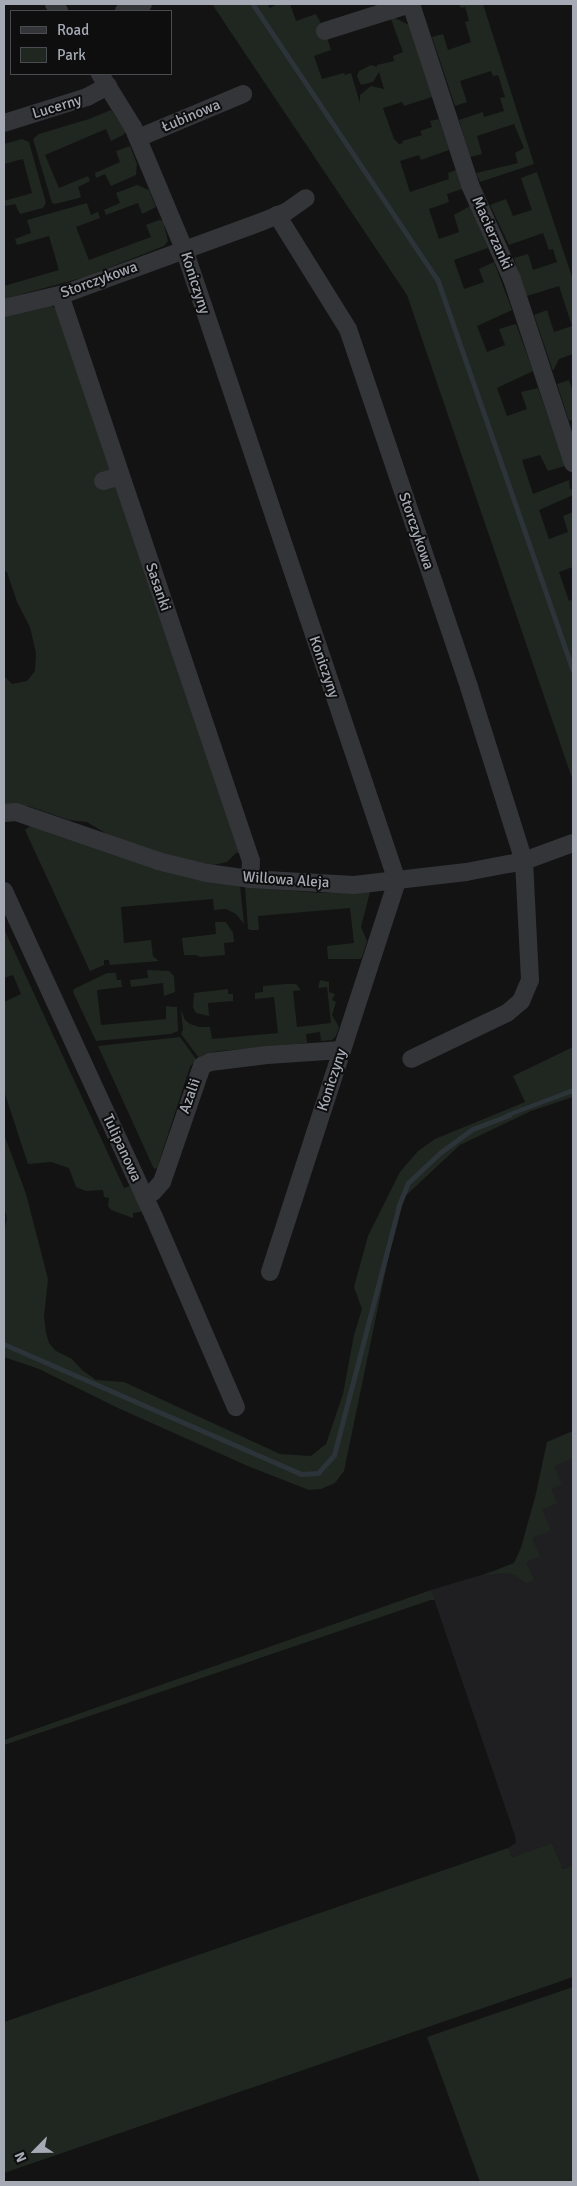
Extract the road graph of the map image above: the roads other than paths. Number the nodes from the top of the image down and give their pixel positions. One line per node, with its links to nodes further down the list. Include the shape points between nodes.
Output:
1 (143, 4): 3 (street)
2 (410, 4): 4 (street); 14 (street, Macierzanki, via 470,185 512,279)
3 (127, 10)
4 (325, 31)
5 (104, 80): 7 (street, Lucerny, via 87,97); 8 (street, Koniczyny)
6 (243, 94): 8 (street, Łubinowa)
7 (4, 123)
8 (138, 138): 11 (street, Koniczyny)
9 (306, 198): 10 (street, Storczykowa)
10 (277, 215): 11 (street, Storczykowa); 19 (street, Storczykowa, via 348,329)
11 (184, 249): 12 (street, Storczykowa); 21 (street, Koniczyny)
12 (60, 295): 13 (street, Storczykowa); 15 (street, Sasanki)
13 (4, 308)
14 (573, 463)
15 (120, 476): 16 (street); 20 (street, Sasanki, via 251,861)
16 (103, 481)
17 (4, 812): 20 (street, Willowa Aleja, via 16,812 96,833 158,861 207,873)
18 (573, 843): 19 (street, Willowa Aleja)
19 (524, 861): 21 (street, Willowa Aleja); 24 (street, Storczykowa, via 530,980 521,1001 507,1013)
20 (250, 878): 21 (street, Willowa Aleja, via 354,885)
21 (397, 881): 23 (street, Koniczyny)
22 (4, 891): 25 (street, Tulipanowa)
23 (342, 1050): 25 (street, Azalii, via 267,1055 210,1062 202,1066 162,1182); 26 (street, Koniczyny)
24 (412, 1059)
25 (144, 1196): 27 (street, Tulipanowa)
26 (270, 1272)
27 (236, 1407)

